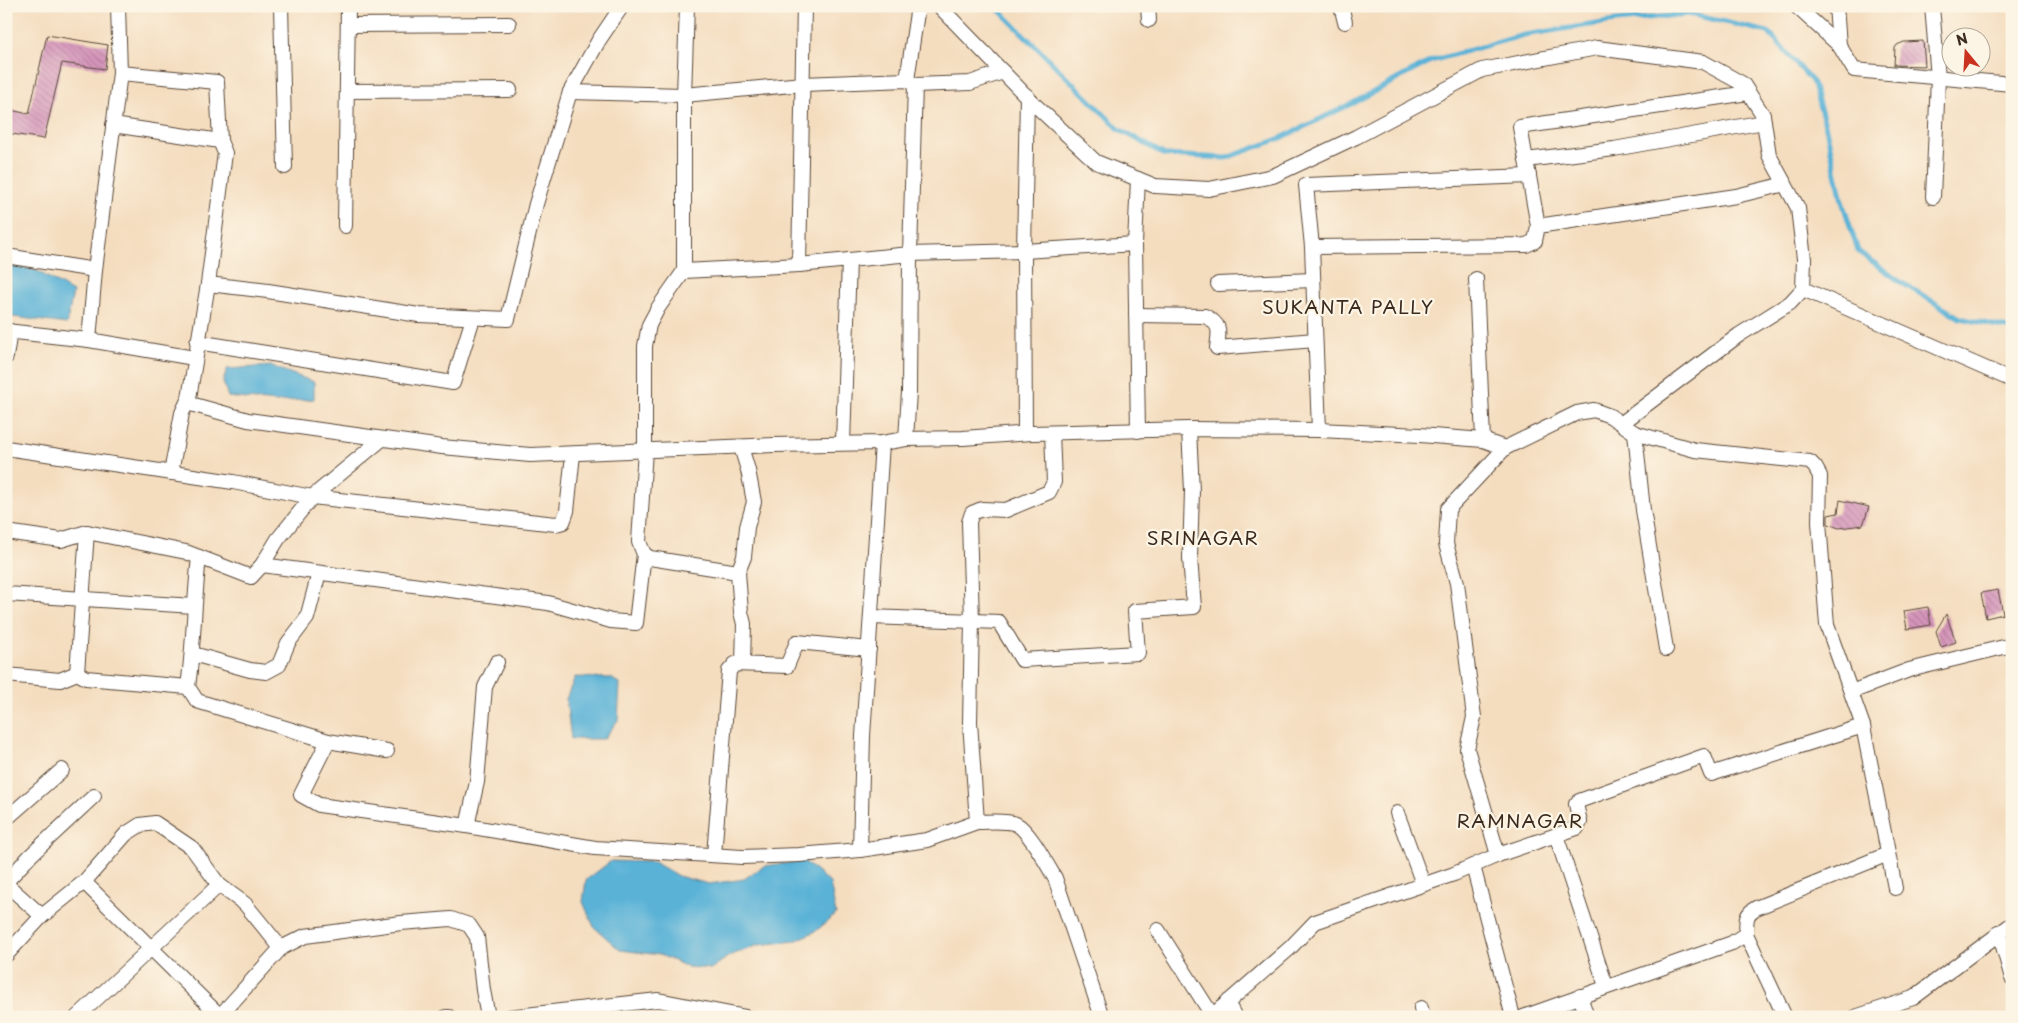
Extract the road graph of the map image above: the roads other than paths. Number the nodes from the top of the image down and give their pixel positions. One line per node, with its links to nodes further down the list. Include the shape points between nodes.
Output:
1 (118, 6): 17 (street)
2 (281, 6): 33 (street)
3 (348, 6): 15 (street)
4 (622, 6): 25 (street)
5 (687, 6): 27 (street)
6 (804, 6): 21 (street)
7 (918, 6): 20 (street)
8 (940, 6): 18 (street)
9 (1341, 6): 13 (street)
10 (1796, 6): 16 (street)
11 (1836, 6): 16 (street)
12 (1932, 6): 19 (street)
13 (1345, 22)
14 (509, 24): 15 (street)
15 (348, 25): 23 (street)
16 (1839, 45): 19 (street, via 1854,70)
17 (120, 72): 30 (street); 31 (street, via 217,82)
18 (1003, 72): 20 (street, via 970,83); 28 (street)
19 (1938, 78): 22 (street); 37 (street)
20 (911, 82): 21 (street); 43 (street)
21 (803, 84): 27 (street); 46 (street)
22 (2012, 84)
23 (347, 90): 24 (street); 38 (street)
24 (510, 90)
25 (570, 92): 27 (street); 55 (street, via 536,204 508,319)
26 (1748, 93): 29 (street); 32 (street, via 1520,127); 35 (street, via 1742,84 1703,62 1597,48 1482,70 1356,137 1272,176 1208,189 1156,186)
27 (684, 95): 48 (street)
28 (1026, 96): 35 (street, via 1096,162); 42 (street)
29 (1764, 122): 32 (street, via 1614,149); 36 (street, via 1769,155)
30 (114, 125): 31 (street); 47 (street)
31 (220, 141): 51 (street, via 225,153)
32 (1526, 160): 34 (street)
33 (285, 166)
34 (1529, 176): 39 (street); 41 (street, via 1306,185)
35 (1138, 179): 40 (street)
36 (1786, 184): 39 (street, via 1736,196); 53 (street, via 1798,208 1804,259)
37 (1933, 197)
38 (345, 226)
39 (1538, 226): 41 (street, via 1535,241 1526,245)
40 (1134, 244): 42 (street); 54 (street)
41 (1312, 247): 50 (street)
42 (1024, 251): 43 (street); 69 (street)
43 (910, 254): 45 (street); 71 (street)
44 (6, 256): 47 (street)
45 (849, 260): 46 (street); 74 (street)
46 (799, 265): 48 (street)
47 (95, 270): 57 (street)
48 (684, 271): 79 (street, via 658,308 648,332 645,346)
49 (1476, 279): 73 (street)
50 (1313, 280): 52 (street); 58 (street)
51 (208, 284): 55 (street, via 419,315); 59 (street)
52 (1218, 284)
53 (1802, 289): 62 (street); 64 (street, via 1790,303)
54 (1136, 315): 58 (street, via 1205,316 1215,321 1219,330 1217,348); 67 (street)
55 (473, 318): 59 (street, via 453,383)
56 (8, 331): 57 (street); 60 (street)
57 (89, 340): 61 (street)
58 (1315, 340): 66 (street)
59 (196, 342): 61 (street)
60 (6, 357)
61 (194, 358): 63 (street)
62 (2012, 380)
63 (187, 403): 72 (street, via 248,420); 81 (street)
64 (1617, 421): 70 (street); 78 (street, via 1594,410 1577,413)
65 (1189, 429): 66 (street); 67 (street); 94 (street, via 1192,491 1190,558 1194,607 1135,611 1138,653 1031,660 1022,660 999,622)
66 (1319, 430): 73 (street)
67 (1138, 431): 68 (street)
68 (1052, 432): 69 (street); 94 (street, via 1054,482 1049,492 1006,510 982,509 972,513 968,522)
69 (1025, 433): 71 (street)
70 (1635, 433): 97 (street, via 1643,510); 104 (street, via 1695,450 1810,462 1815,467 1820,476 1819,522 1827,625)
71 (906, 439): 75 (street)
72 (382, 440): 80 (street, via 530,455); 82 (street)
73 (1483, 440): 78 (street)
74 (843, 443): 75 (street); 76 (street)
75 (882, 443): 93 (street)
76 (741, 447): 79 (street); 88 (street, via 754,502 744,557)
77 (6, 448): 81 (street)
78 (1505, 448): 118 (street, via 1448,509 1447,548 1457,583 1474,717 1467,749)
79 (645, 450): 80 (street); 85 (street, via 639,542)
80 (573, 454): 82 (street, via 567,511 563,522 556,524)
81 (170, 473): 82 (street)
82 (312, 497): 87 (street, via 278,539)
83 (6, 532): 84 (street, via 61,540)
84 (87, 532): 86 (street); 91 (street)
85 (644, 554): 88 (street, via 650,558); 89 (street, via 636,623 611,621 548,603)
86 (199, 557): 87 (street, via 251,576); 92 (street)
87 (262, 565): 89 (street)
88 (738, 572): 100 (street, via 744,624)
89 (319, 573): 98 (street, via 307,618 288,643 279,666 266,672 250,670)
90 (6, 594): 91 (street)
91 (82, 598): 92 (street); 101 (street)
92 (194, 606): 98 (street)
93 (871, 617): 94 (street); 96 (street)
94 (972, 620): 112 (street, via 970,722)
95 (2012, 645): 104 (street, via 1909,670)
96 (869, 649): 100 (street, via 796,642 787,666); 115 (street)
97 (1666, 649)
98 (193, 654): 103 (street)
99 (497, 662): 113 (street, via 485,687 478,782)
100 (743, 664): 117 (street, via 735,664 728,671)
101 (77, 673): 102 (street, via 60,680); 103 (street, via 86,678)
102 (6, 675)
103 (188, 687): 106 (street, via 197,701)
104 (1851, 692): 105 (street)
105 (1863, 726): 114 (street, via 1711,774 1704,756 1579,801 1575,807 1580,826); 116 (street)
106 (328, 741): 107 (street); 113 (street, via 300,794 319,805)
107 (387, 751)
108 (62, 770): 111 (street)
109 (94, 796): 121 (street, via 31,854)
110 (1397, 812): 123 (street)
111 (6, 819)
112 (977, 822): 115 (street, via 927,840); 145 (street, via 1006,822 1023,828 1045,861 1055,878)
113 (467, 826): 117 (street, via 595,848)
114 (1556, 835): 118 (street); 134 (street)
115 (860, 850): 117 (street, via 742,857)
116 (1888, 854): 124 (street); 129 (street, via 1756,908 1747,917)
117 (714, 855)
118 (1498, 855): 119 (street)
119 (1473, 866): 123 (street); 147 (street)
120 (84, 882): 122 (street, via 126,834 140,825 155,823 192,848); 125 (street); 131 (street)
121 (6, 883): 125 (street)
122 (220, 884): 130 (street, via 245,904); 131 (street)
123 (1423, 884): 136 (street, via 1315,922)
124 (1895, 888)
125 (42, 916): 132 (street)
126 (2012, 924): 128 (street)
127 (1158, 930): 140 (street)
128 (1999, 932): 133 (street); 138 (street, via 1913,998)
129 (1746, 934): 134 (street, via 1732,943); 150 (street)
130 (281, 948): 139 (street); 142 (street, via 305,936 451,919 469,925 477,937)
131 (151, 949): 139 (street); 141 (street)
132 (6, 955)
133 (2012, 978)
134 (1606, 986): 135 (street)
135 (1580, 996): 148 (street); 149 (street)
136 (1227, 1002): 140 (street); 146 (street)
137 (681, 1010): 143 (street, via 658,1000); 144 (street)
138 (1875, 1014): 151 (street)
139 (220, 1016)
140 (1212, 1016)
141 (77, 1017)
142 (488, 1017)
143 (508, 1017)
144 (746, 1017)
145 (1102, 1017)
146 (1235, 1017)
147 (1513, 1017)
148 (1523, 1017)
149 (1587, 1017)
150 (1785, 1017)
151 (1854, 1017)

